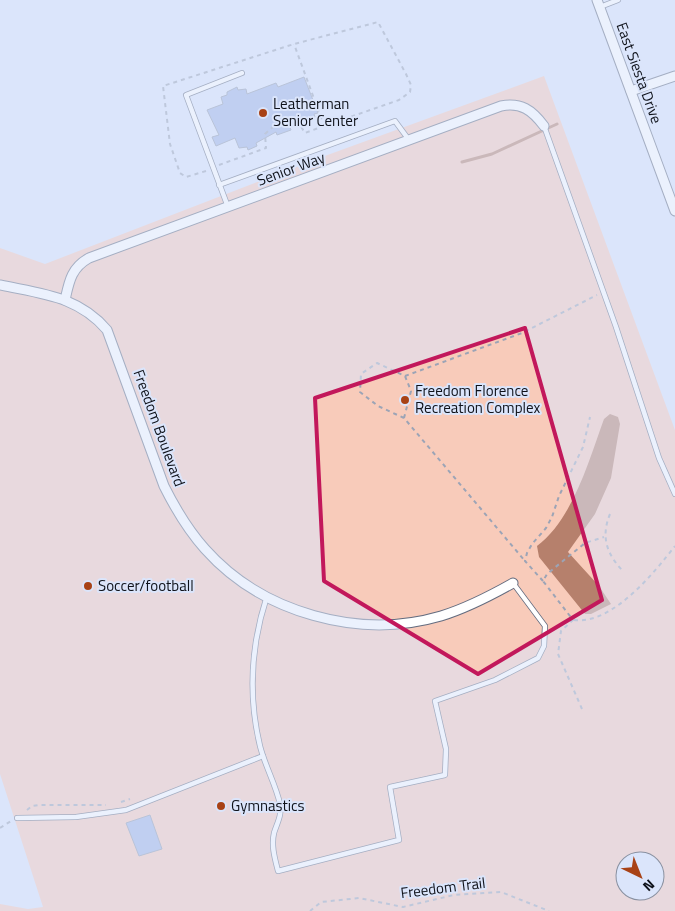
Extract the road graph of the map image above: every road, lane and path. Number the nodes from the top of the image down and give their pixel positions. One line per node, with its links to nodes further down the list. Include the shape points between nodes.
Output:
1 (618, 0): 2 (lane)
2 (599, 3): 6 (street, East Siesta Drive)
3 (294, 44): 9 (path); 9 (path, via 378,22 411,85 410,92 399,100); 12 (path, via 163,86 170,144 180,173 186,177)
4 (242, 73): 12 (lane, via 186,96)
5 (675, 76): 6 (street)
6 (631, 92): 15 (street, East Siesta Drive)
7 (288, 121): 9 (path, via 298,122 305,133)
8 (274, 126): 12 (path, via 265,134 266,148)
9 (324, 126)
10 (546, 130): 11 (street, Senior Way, via 535,114 524,106 512,104); 17 (lane)
11 (410, 140): 13 (lane, via 395,121); 14 (street, Senior Way)
12 (213, 168): 13 (lane)
13 (219, 185): 14 (lane)
14 (228, 207): 18 (street, Senior Way, via 85,261 70,276)
15 (675, 211)
16 (0, 285): 18 (street, Freedom Boulevard)
17 (604, 292): 19 (path, via 522,333); 22 (lane, via 656,449)
18 (65, 300): 30 (street, Freedom Boulevard, via 92,313 107,330 164,486 192,533 221,564)
19 (405, 376): 21 (path, via 411,391); 21 (path, via 377,363 361,374 360,392 378,406)
20 (590, 417): 26 (path, via 583,447 552,517 532,544)
21 (404, 418): 26 (path)
22 (675, 494)
23 (610, 514): 24 (path)
24 (604, 538): 27 (path, via 609,553); 28 (path, via 585,543 547,574)
25 (675, 546): 31 (path, via 644,585 621,604 582,621)
26 (526, 561): 28 (path)
27 (622, 570)
28 (543, 581): 31 (path)
29 (513, 582): 30 (street, Freedom Boulevard, via 461,609 394,624 361,624 329,619 304,613); 33 (lane, via 545,626 544,646 538,658 527,665 435,701 446,749 445,775 390,787 399,840 278,871 273,852 280,804)
30 (267, 596): 33 (lane, via 257,626 252,667 254,707)
31 (573, 620): 32 (path, via 560,631 558,654)
32 (582, 710)
33 (263, 756): 37 (lane, via 126,810 76,817)
34 (131, 799): 35 (path)
35 (121, 802)
36 (112, 804): 37 (path, via 32,806)
37 (16, 818): 38 (path)
38 (0, 828)
39 (310, 911): 40 (path, Freedom Trail, via 321,902 359,898 403,907 454,895 501,892)
40 (549, 911)

